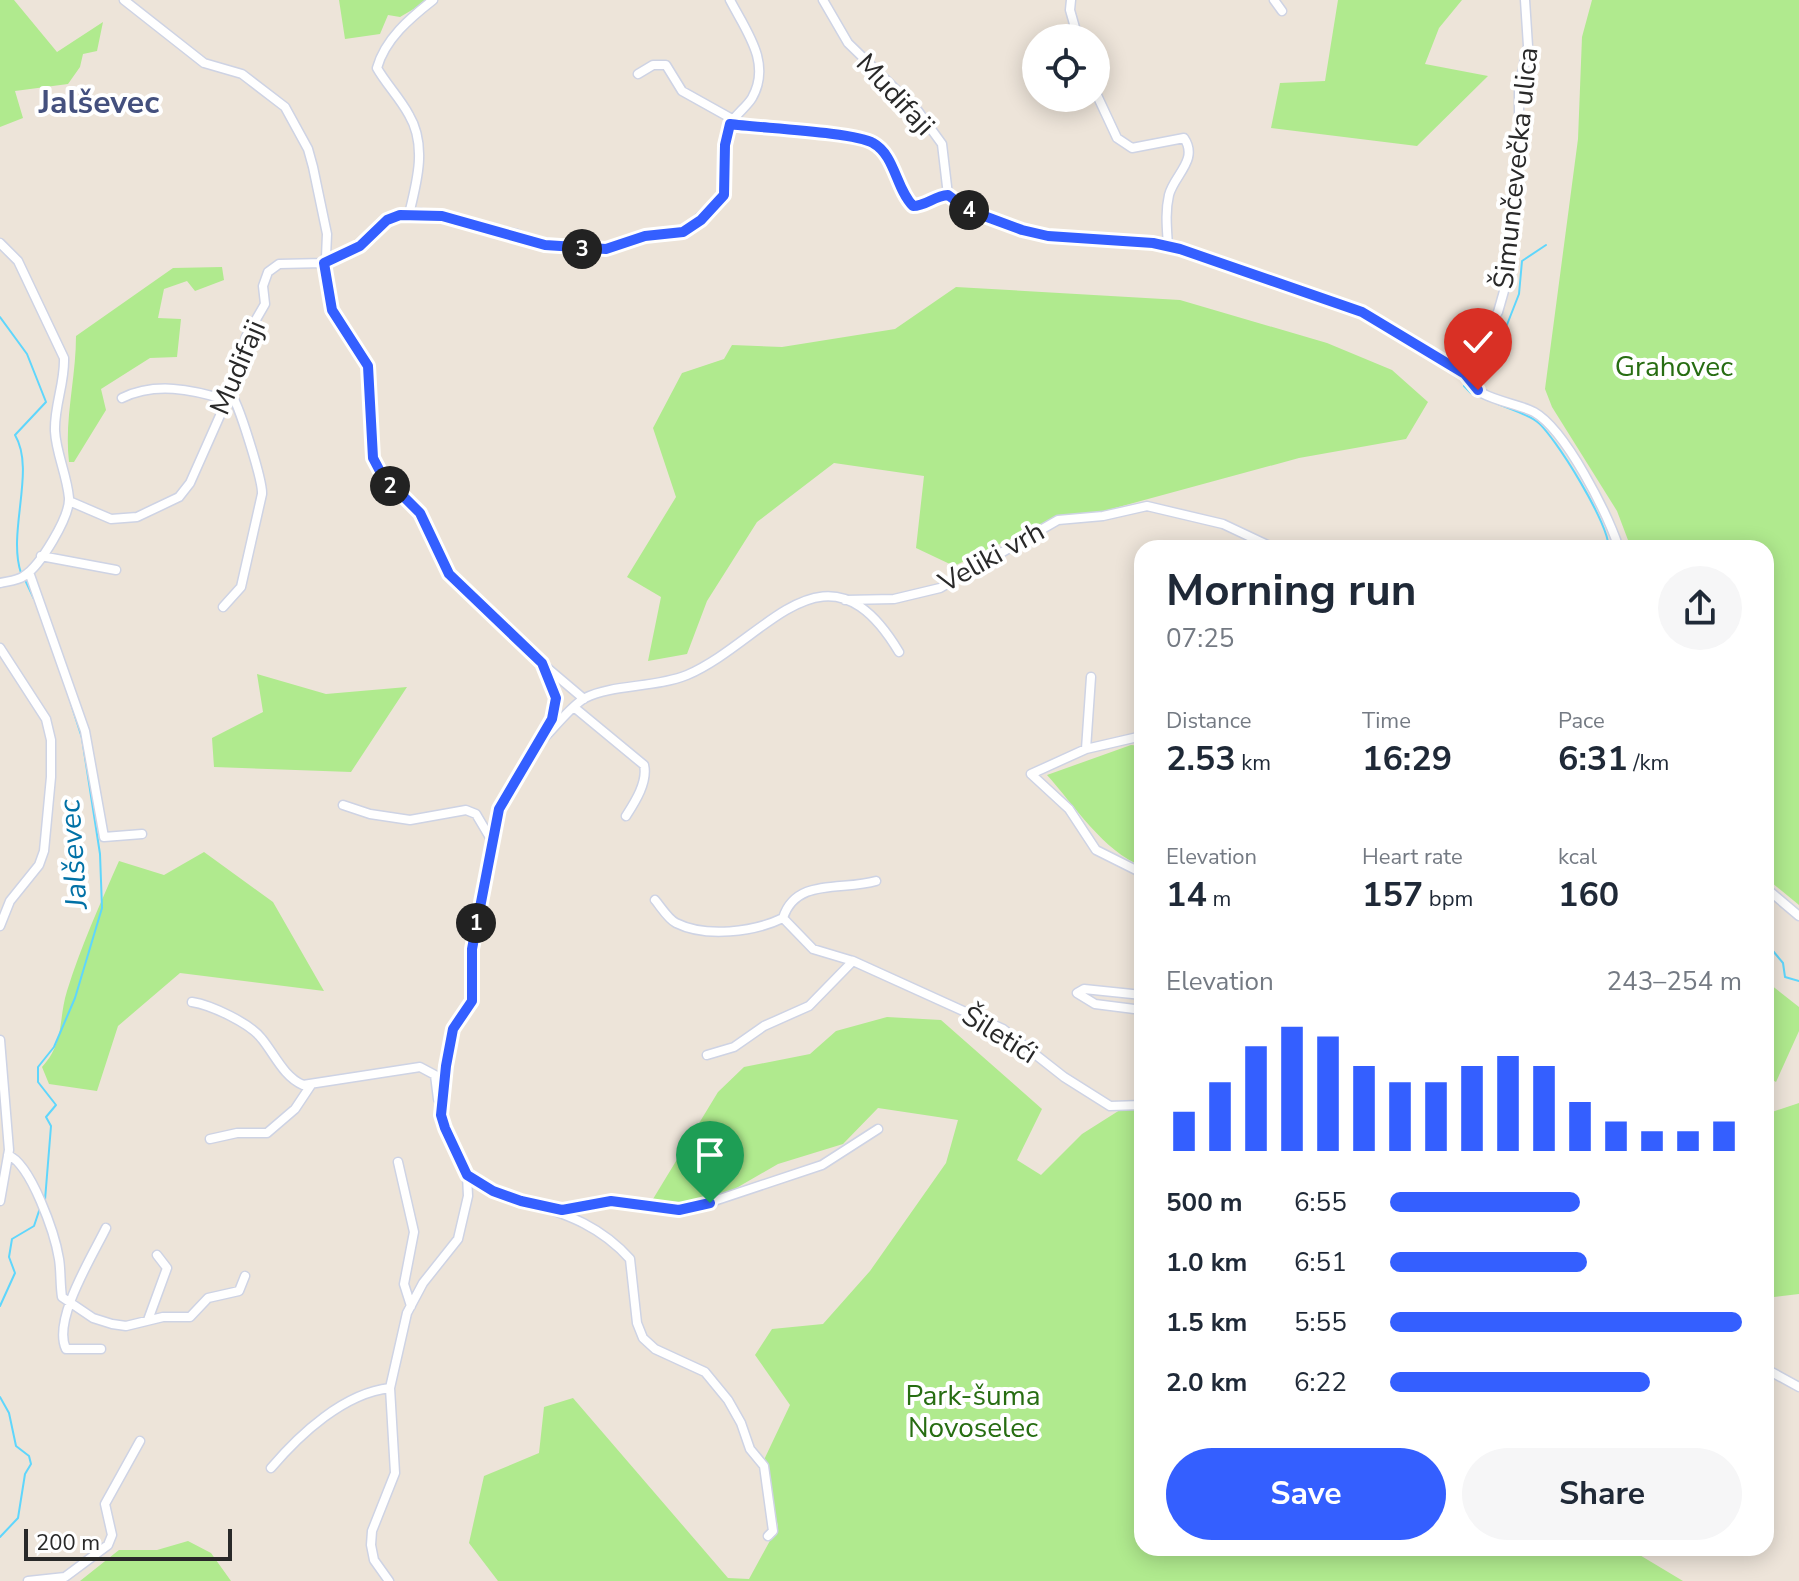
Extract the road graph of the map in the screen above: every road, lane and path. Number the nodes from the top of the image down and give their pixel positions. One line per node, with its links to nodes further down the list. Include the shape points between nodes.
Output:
1 (124, 0): 17 (street, via 204,63 242,74 285,107 313,167 327,234)
2 (433, 0): 14 (street, via 394,37 377,68 411,116 418,140 420,164)
3 (730, 0): 12 (street, via 761,68 752,98)
4 (823, 0): 13 (street, Mudifaji, via 848,43 918,111 942,144)
5 (1071, 0): 9 (street)
6 (1274, 0): 8 (street)
7 (1525, 0): 18 (street, Šimunčevečka ulica, via 1528,46 1519,87 1519,155 1504,291)
8 (1282, 11)
9 (1074, 24)
10 (638, 74): 12 (street, Mudifaji, via 666,65 682,91)
11 (1105, 112): 16 (street, via 1117,138 1132,148 1184,138 1187,143 1185,166 1169,192)
12 (732, 122): 13 (street, Mudifaji, via 873,142 886,155 913,206); 14 (street, via 725,145 724,195 683,232 645,236 606,249 578,249 442,216)
13 (948, 195): 16 (street, via 981,216 1035,233)
14 (409, 214): 17 (street, Mudifaji, via 387,220 372,238)
15 (0, 243): 21 (street, via 18,261 64,358 55,432)
16 (1168, 246): 18 (street, via 1362,312)
17 (324, 263): 19 (street, Mudifaji, via 279,264 268,272 265,304 246,337); 32 (street, via 332,310 368,366 373,458 382,475 420,513 449,574)
18 (1465, 374): 23 (street, via 1478,390 1535,413 1554,429 1596,493)
19 (228, 397): 20 (street, via 164,388); 21 (street, Mudifaji, via 179,497 137,517 111,519); 29 (street, via 235,397 263,482 241,587)
20 (122, 398)
21 (69, 501): 24 (street, via 66,516)
22 (1257, 540): 28 (street, Veliki vrh, via 1223,524 1147,506 1058,520 940,588 894,599)
23 (1616, 540)
24 (41, 556): 25 (street); 26 (street)
25 (116, 570)
26 (25, 575): 27 (street); 41 (street, via 85,731 104,837)
27 (0, 583)
28 (845, 600): 31 (street, via 882,624); 34 (street, Veliki vrh, via 815,597 793,604 690,674)
29 (223, 607)
30 (0, 648): 49 (street, via 46,719 51,740 44,851 10,901)
31 (899, 652)
32 (542, 663): 34 (street); 37 (street, via 556,707)
33 (1091, 677): 38 (street)
34 (584, 699): 35 (street)
35 (575, 708): 37 (street); 40 (street, via 644,765 639,797)
36 (1134, 738): 38 (street)
37 (536, 745): 42 (street, via 502,800)
38 (1086, 749): 43 (street, via 1031,774 1069,809 1096,850)
39 (343, 805): 42 (street, via 410,820 466,810 476,814)
40 (626, 816)
41 (142, 834)
42 (493, 842): 58 (street, via 472,949 472,1001 453,1029)
43 (1134, 869)
44 (876, 881): 48 (street, via 805,892 791,899)
45 (1774, 895): 47 (street)
46 (655, 900): 48 (street, via 675,923 706,930 752,929)
47 (1799, 916)
48 (783, 918): 50 (street, Šiletići, via 813,949)
49 (0, 926)
50 (853, 961): 55 (street, via 809,1006 764,1026 734,1047); 57 (street, Šiletići, via 1003,1029 1110,1106)
51 (1134, 994): 53 (street, via 1084,989 1077,993 1095,1004)
52 (192, 1002): 56 (street, via 218,1008 258,1033 291,1078)
53 (1134, 1009)
54 (0, 1040): 61 (street)
55 (707, 1055)
56 (311, 1085): 58 (street, via 420,1067 435,1075); 60 (street, via 295,1109 267,1133)
57 (1134, 1105)
58 (441, 1115): 63 (street)
59 (878, 1129): 65 (street, via 822,1165 699,1206 679,1210 624,1201)
60 (210, 1139)
61 (8, 1155): 64 (street); 69 (street, via 21,1162 47,1217 59,1258 62,1297)
62 (398, 1162): 70 (street, via 414,1232 404,1284)
63 (467, 1175): 65 (street, via 507,1196); 70 (street, via 458,1239)
64 (0, 1201)
65 (562, 1210): 78 (street, via 630,1259 643,1338 705,1372 728,1400 750,1449 764,1466 773,1531)
66 (106, 1228): 69 (street)
67 (157, 1255): 71 (street, via 167,1268)
68 (245, 1276): 71 (street, via 239,1291 208,1298 190,1317)
69 (70, 1303): 71 (street, via 112,1324); 72 (street, via 63,1332 66,1349)
70 (411, 1306): 75 (street)
71 (148, 1320)
72 (101, 1349)
73 (1774, 1373): 74 (street)
74 (1799, 1387)
75 (390, 1388): 77 (street, via 372,1390 299,1434); 80 (street, via 395,1473 371,1537 374,1560)
76 (140, 1441): 79 (street, via 105,1504 112,1535 108,1545 65,1577)
77 (271, 1468)
78 (768, 1536)
79 (28, 1581)
80 (389, 1581)

